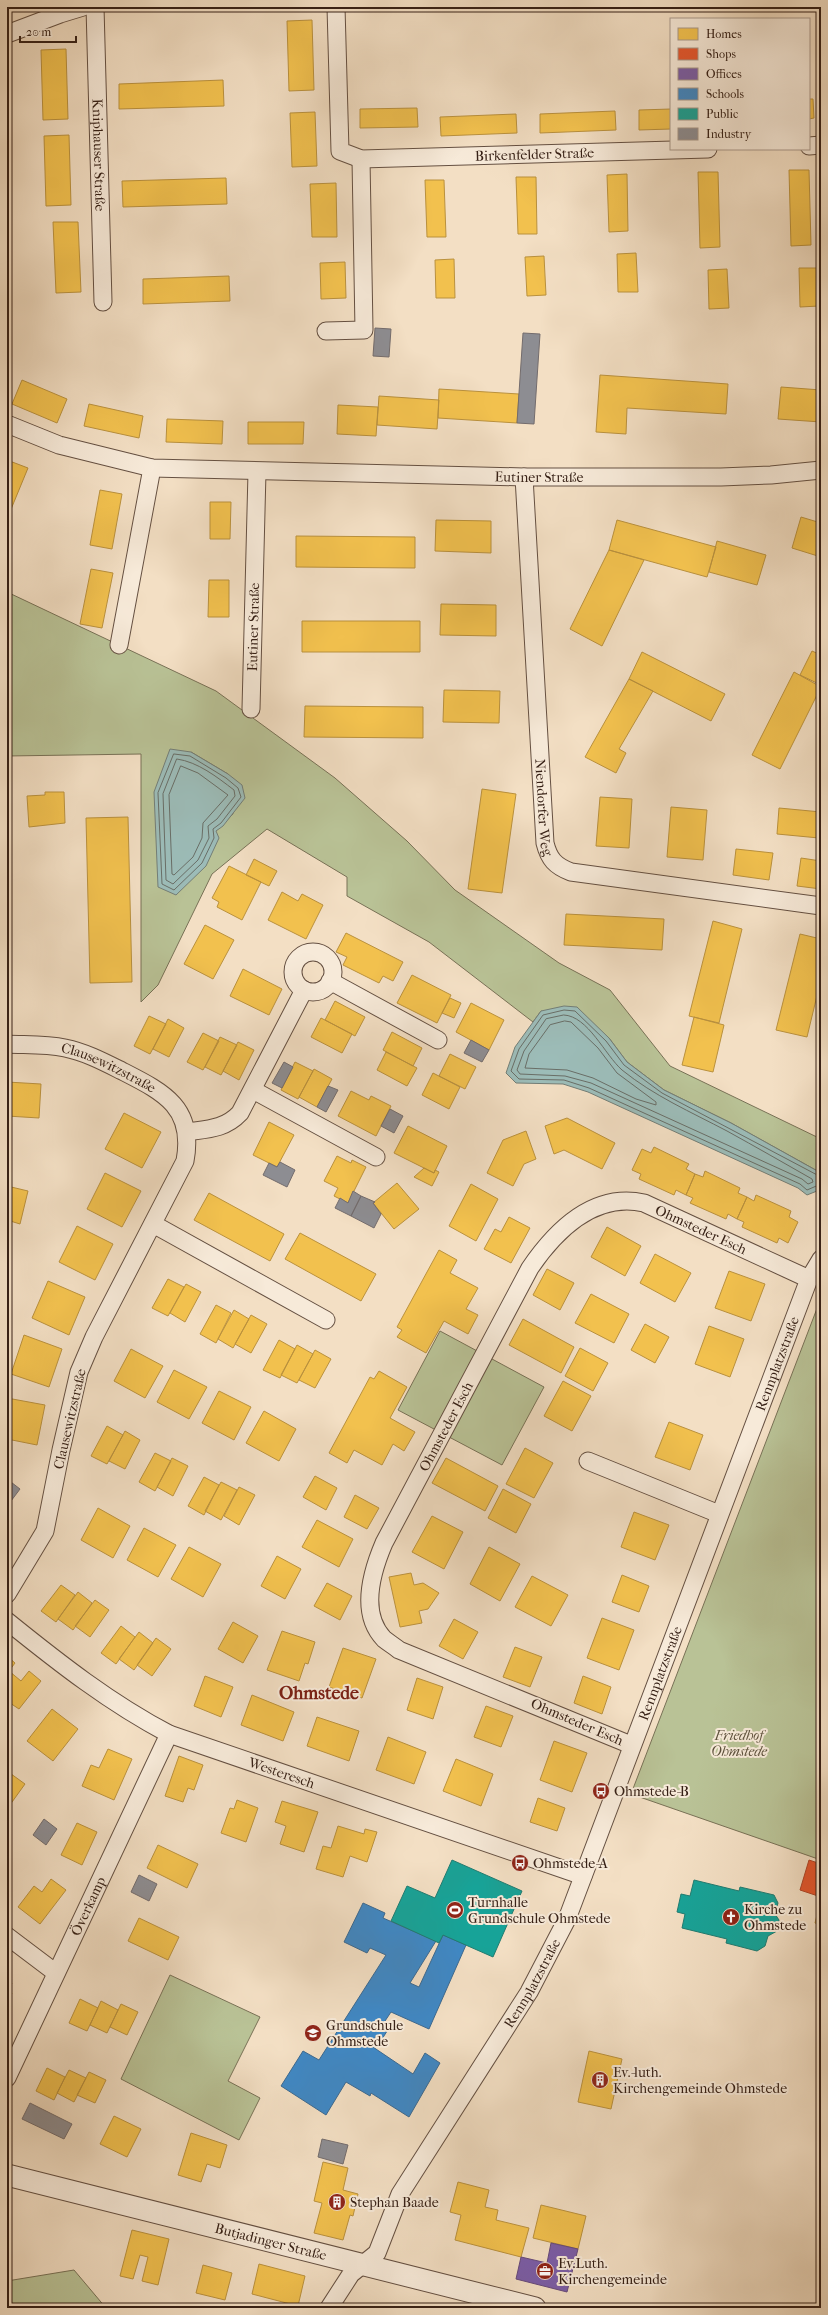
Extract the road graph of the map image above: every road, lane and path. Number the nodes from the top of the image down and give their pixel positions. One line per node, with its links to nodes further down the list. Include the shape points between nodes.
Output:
1 (83, 7): 4 (street)
2 (95, 7): 9 (street, Kniphauser Straße)
3 (336, 7): 8 (street, Birkenfelder Straße, via 340,151)
4 (7, 34)
5 (821, 145): 6 (street)
6 (810, 146)
7 (673, 150): 8 (street, Birkenfelder Straße)
8 (361, 159): 10 (street, via 364,330)
9 (103, 302)
10 (326, 331)
11 (7, 424): 12 (street, Eutiner Straße, via 59,445)
12 (152, 468): 14 (street, Eutiner Straße); 16 (street)
13 (821, 470): 15 (street, Eutiner Straße, via 721,477)
14 (257, 472): 15 (street, Eutiner Straße); 17 (street, Eutiner Straße)
15 (524, 478): 18 (street, Niendorfer Weg, via 545,843 547,854 553,863 571,872)
16 (120, 645)
17 (251, 710)
18 (821, 906)
19 (330, 981): 20 (street, via 321,990); 20 (street, via 332,968 326,957 315,952 304,954 295,962 293,975 298,986); 21 (street)
20 (304, 990): 23 (street)
21 (438, 1040)
22 (7, 1044): 24 (street, Clausewitzstraße, via 64,1048 84,1053 108,1064 159,1090 172,1102 182,1117)
23 (253, 1090): 24 (street, via 240,1113 231,1122); 25 (street)
24 (187, 1132): 26 (street, Clausewitzstraße, via 185,1161)
25 (376, 1157)
26 (153, 1224): 29 (street); 32 (street, Clausewitzstraße, via 94,1337 79,1372 45,1531)
27 (821, 1259): 28 (street, Rennplatzstraße)
28 (809, 1279): 31 (street, Rennplatzstraße); 35 (street, Ohmsteder Esch, via 644,1203 616,1200 586,1212 556,1234 530,1268 384,1542 371,1582 371,1609 384,1638 399,1650)
29 (326, 1320)
30 (588, 1461): 31 (street)
31 (719, 1514): 35 (street, Rennplatzstraße)
32 (7, 1594)
33 (7, 1621): 34 (street, Westeresch, via 96,1691 130,1714)
34 (169, 1734): 36 (street, Westeresch); 38 (street, Överkamp)
35 (631, 1745): 36 (street, Rennplatzstraße)
36 (583, 1876): 41 (street, Rennplatzstraße, via 567,1919 529,1992 407,2181 377,2253)
37 (7, 1936): 38 (street)
38 (56, 1973): 39 (street, Överkamp)
39 (7, 2078)
40 (7, 2175): 41 (street, Butjadinger Straße)
41 (363, 2264): 42 (street, Rennplatzstraße, via 351,2274); 43 (street, Butjadinger Straße)
42 (328, 2308)
43 (535, 2308)

